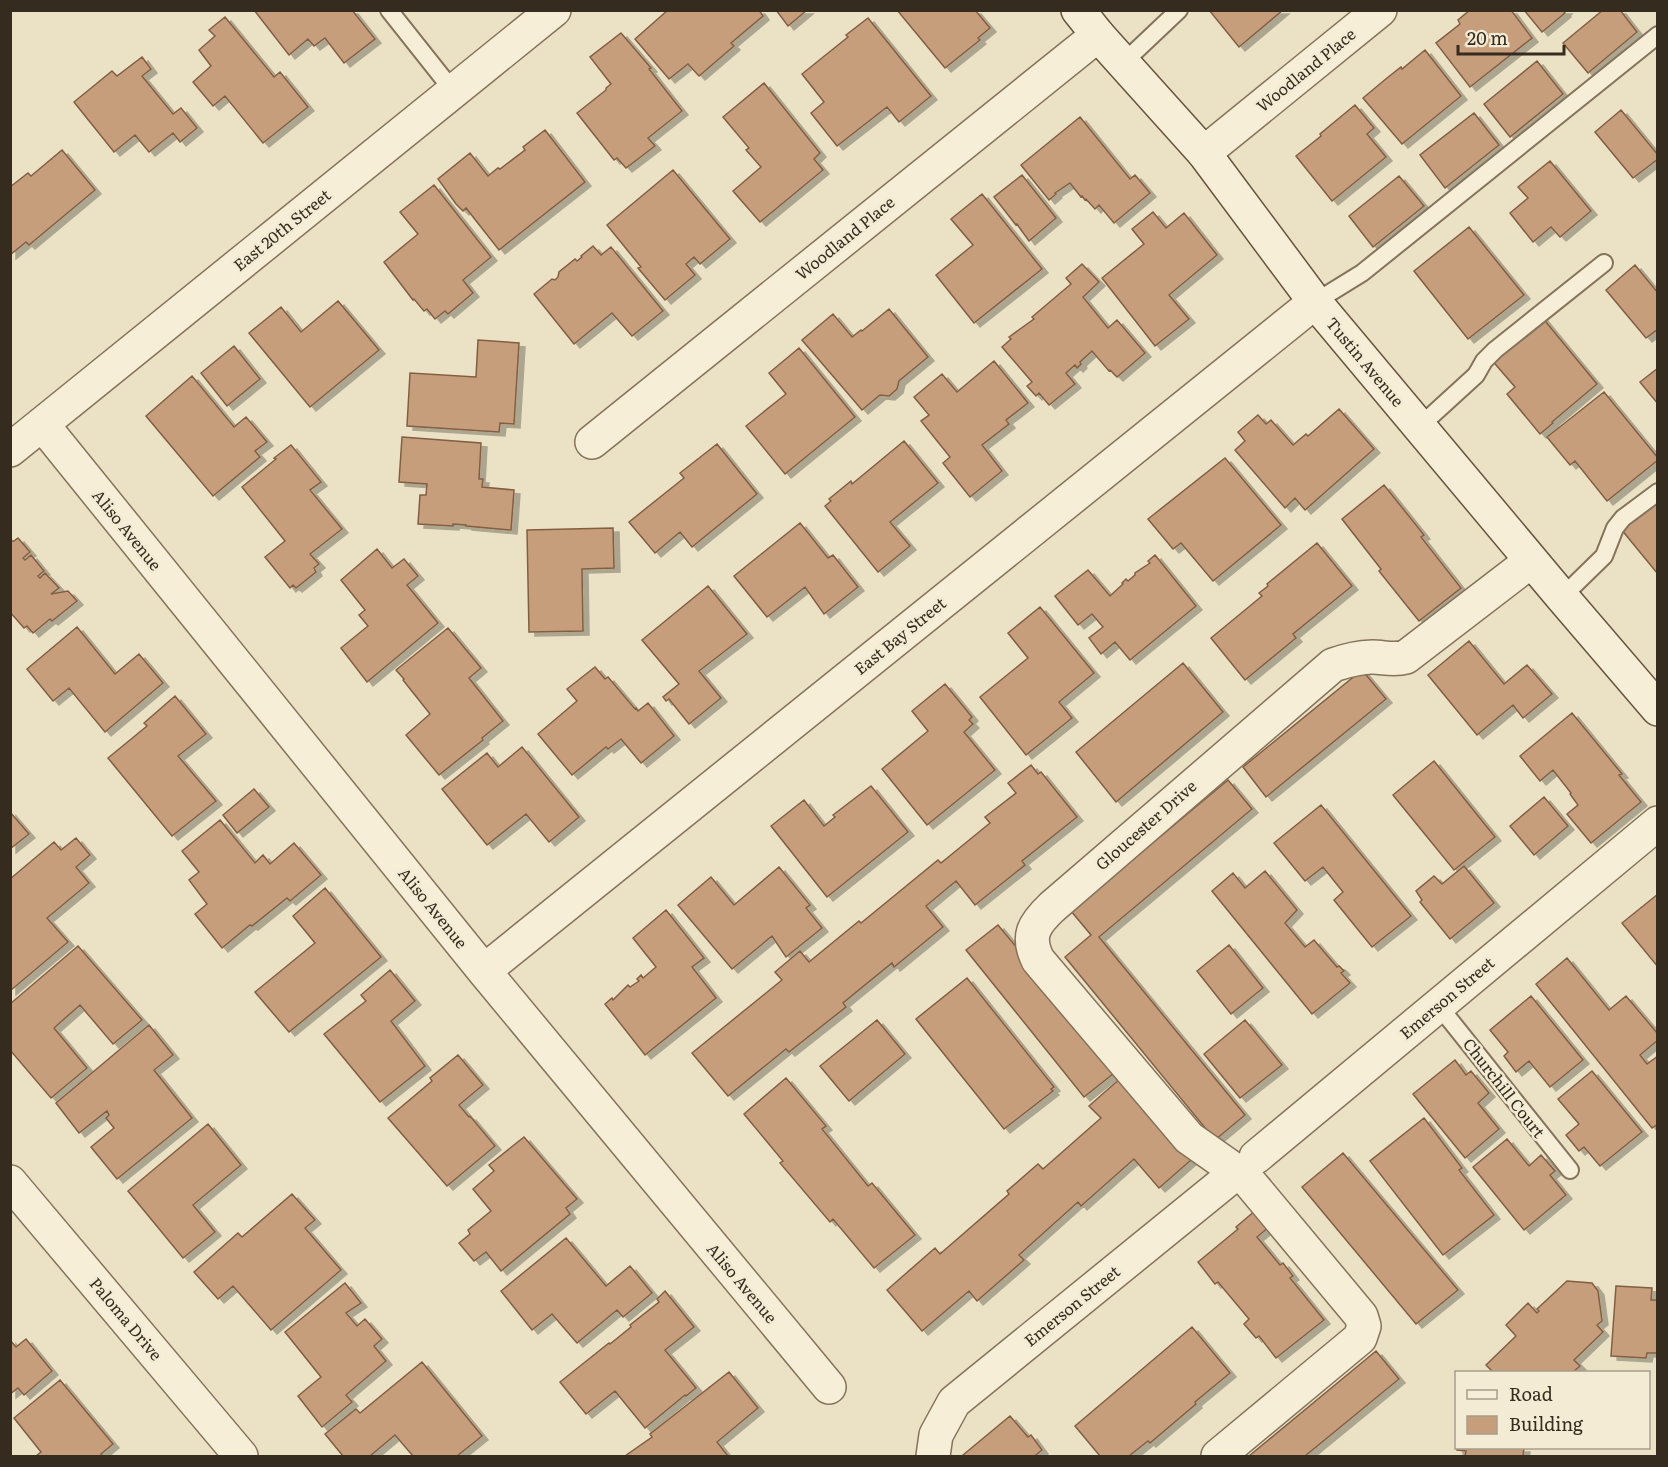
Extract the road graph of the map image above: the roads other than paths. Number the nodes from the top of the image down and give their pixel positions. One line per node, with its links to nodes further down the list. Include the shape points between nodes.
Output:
1 (389, 10): 8 (lane)
2 (554, 10): 8 (street, East 20th Street)
3 (1179, 10): 7 (lane)
4 (1380, 10): 9 (street, Woodland Place)
5 (1088, 22): 7 (street, Tustin Avenue); 14 (street, Woodland Place)
6 (1658, 35): 11 (lane, via 1362,273)
7 (1123, 63): 9 (street, Tustin Avenue)
8 (454, 92): 12 (street, East 20th Street)
9 (1204, 153): 11 (street, Tustin Avenue)
10 (1604, 263): 13 (lane, via 1495,350 1476,375)
11 (1315, 302): 13 (street, Tustin Avenue); 21 (street, East Bay Street)
12 (42, 424): 15 (street, East 20th Street); 21 (street, Aliso Avenue)
13 (1419, 427): 17 (street, Tustin Avenue)
14 (592, 442)
15 (10, 450)
16 (1658, 492): 18 (lane, via 1623,518 1604,556)
17 (1531, 561): 18 (street, Tustin Avenue); 23 (street, Gloucester Drive, via 1406,657 1363,657 1333,665 1038,920 1031,938 1038,960 1189,1138)
18 (1562, 597): 19 (street, Tustin Avenue)
19 (1658, 709)
20 (1658, 823): 22 (street, Emerson Street)
21 (484, 971): 26 (street, Aliso Avenue)
22 (1438, 1005): 23 (street, Emerson Street); 24 (lane, Churchill Court)
23 (1246, 1164): 28 (street, Emerson Street, via 954,1402 936,1435); 29 (street, via 1246,1178 1361,1316 1364,1326 1360,1338)
24 (1570, 1170)
25 (10, 1182): 27 (street, Paloma Drive)
26 (829, 1387)
27 (241, 1456)
28 (933, 1456)
29 (1218, 1456)

